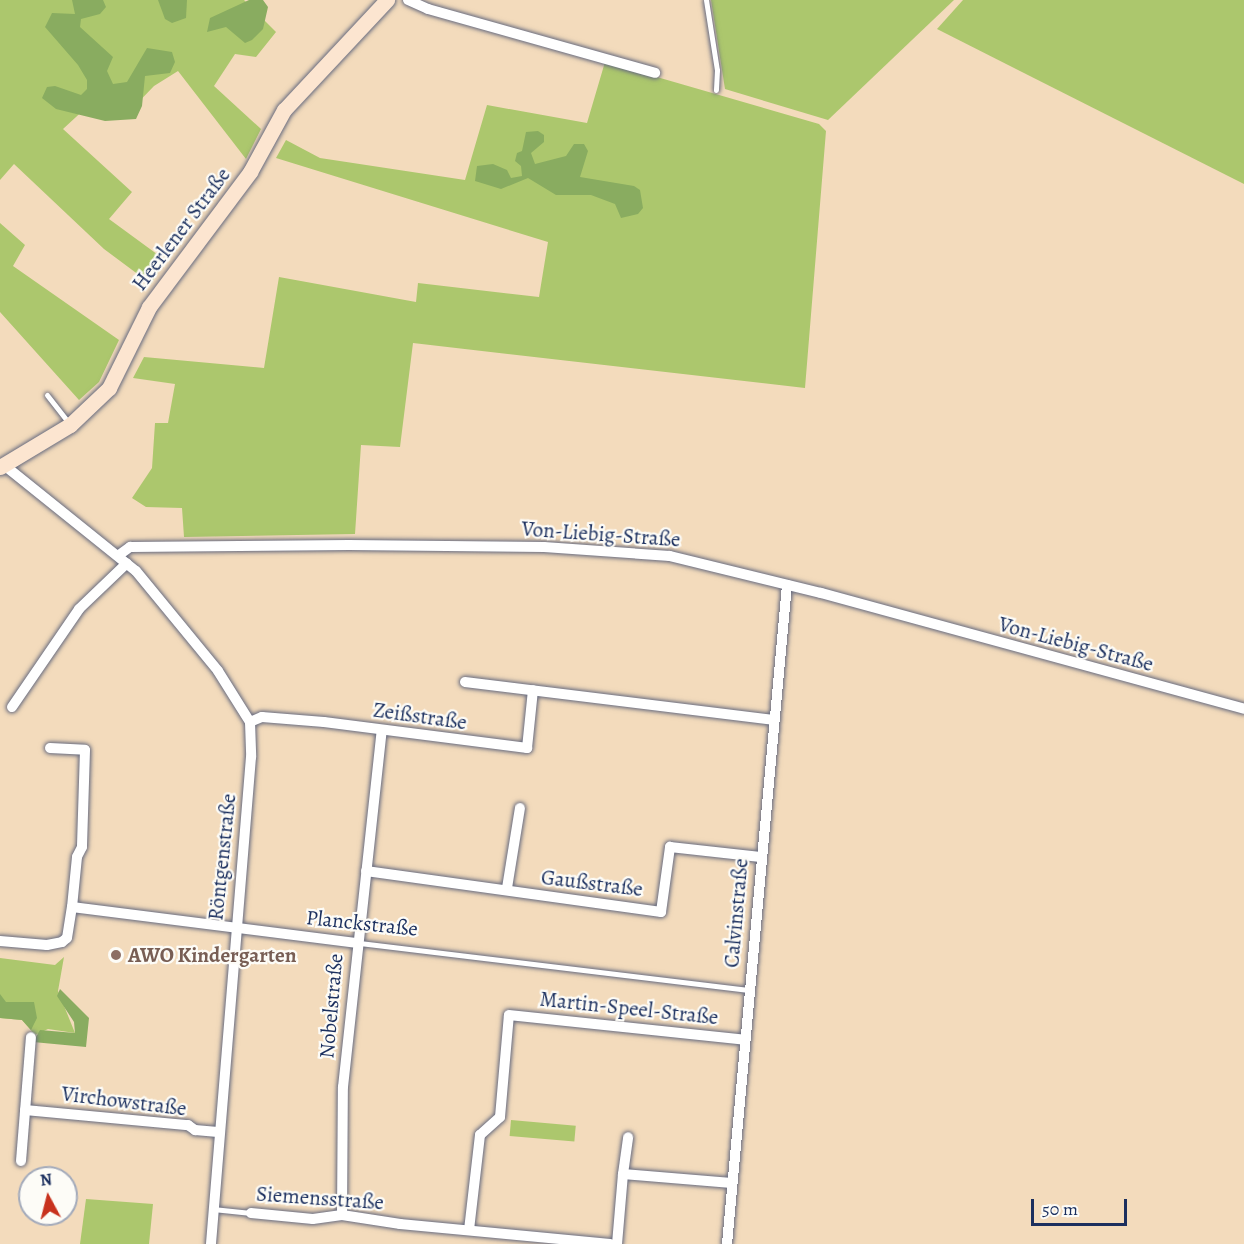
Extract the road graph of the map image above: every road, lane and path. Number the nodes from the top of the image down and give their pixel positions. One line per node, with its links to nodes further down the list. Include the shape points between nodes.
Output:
1 (387, 0): 7 (main road, Heerlener Straße, via 284,110 245,178 148,307 109,388)
2 (408, 0): 4 (street)
3 (706, 0): 5 (lane, via 717,70)
4 (655, 73)
5 (716, 90)
6 (47, 395): 7 (lane)
7 (70, 425): 8 (main road, Heerlener Straße)
8 (1, 465): 9 (street)
9 (123, 559): 10 (street, Von-Liebig-Straße, via 130,547 575,548 670,556); 13 (street, via 79,609); 16 (street, via 218,671)
10 (787, 585): 14 (street, Von-Liebig-Straße); 15 (street, Calvinstraße)
11 (465, 682): 12 (street, Zeißstraße)
12 (533, 690): 15 (street, Zeißstraße); 17 (street, Zeißstraße, via 527,748)
13 (12, 707)
14 (1244, 709)
15 (774, 720): 20 (street, Calvinstraße)
16 (250, 722): 17 (street, Zeißstraße, via 262,717); 24 (street, Röntgenstraße, via 251,757)
17 (382, 730): 21 (street, Nobelstraße)
18 (50, 748): 23 (street, via 85,750 82,847 77,857)
19 (520, 808): 22 (street)
20 (760, 857): 22 (street, Gaußstraße, via 670,846 662,912 540,897); 27 (street, Calvinstraße)
21 (366, 871): 22 (street, Gaußstraße); 26 (street, Nobelstraße)
22 (507, 888)
23 (72, 907): 24 (street, Planckstraße); 25 (street, via 67,938 62,942 47,945)
24 (235, 927): 26 (street, Planckstraße); 31 (street, Röntgenstraße)
25 (0, 941)
26 (356, 943): 27 (lane, Planckstraße); 38 (street, Nobelstraße, via 343,1087)
27 (748, 990): 29 (street, Calvinstraße)
28 (31, 1037): 30 (street)
29 (745, 1040): 35 (street, Calvinstraße); 39 (street, Martin-Speel-Straße, via 509,1015 500,1117 480,1135)
30 (25, 1110): 31 (street, Virchowstraße, via 189,1125 195,1130); 33 (street)
31 (218, 1132): 36 (street, Röntgenstraße)
32 (628, 1137): 34 (street)
33 (21, 1161)
34 (623, 1174): 35 (street); 42 (street)
35 (732, 1184): 43 (street, Calvinstraße)
36 (213, 1209): 37 (lane, Siemensstraße); 40 (street, Röntgenstraße)
37 (250, 1213): 38 (street, Siemensstraße, via 314,1219)
38 (342, 1215): 39 (street, Siemensstraße)
39 (470, 1230): 41 (street, Siemensstraße)
40 (211, 1244)
41 (610, 1244)
42 (617, 1244)
43 (727, 1244)

